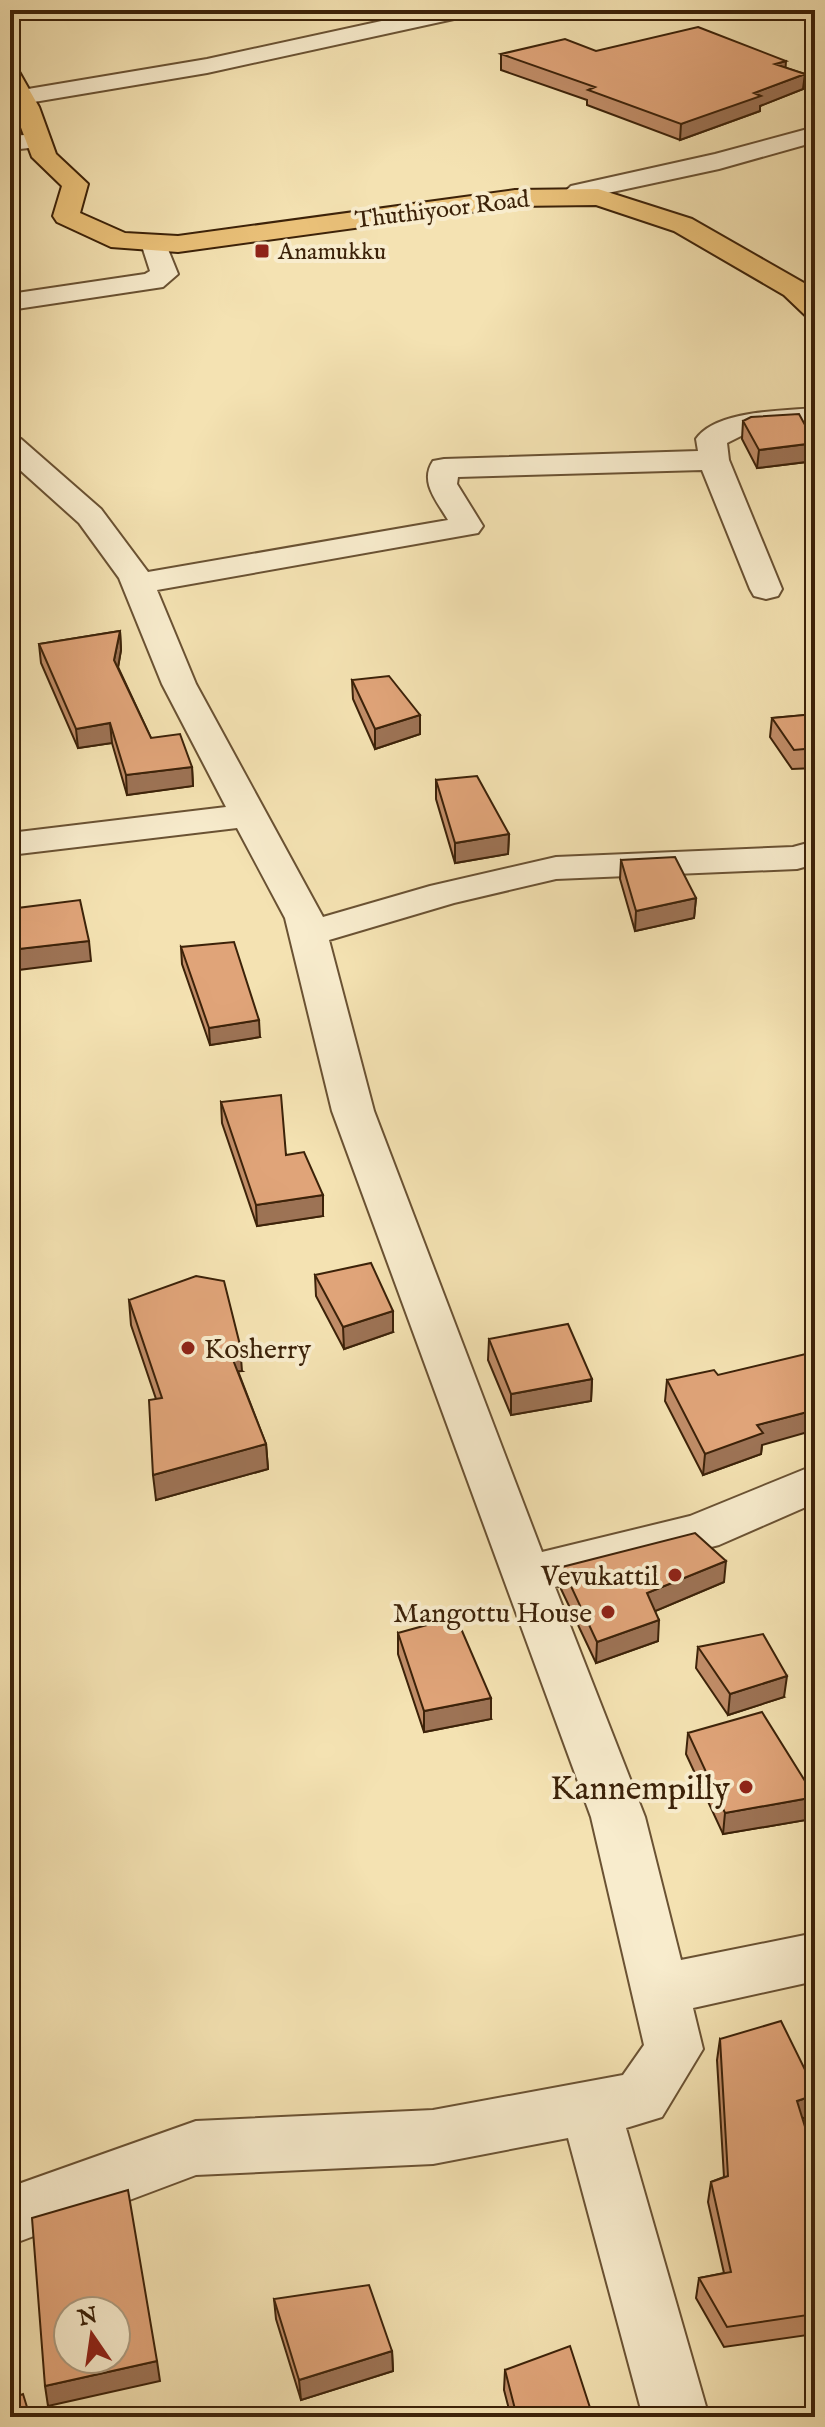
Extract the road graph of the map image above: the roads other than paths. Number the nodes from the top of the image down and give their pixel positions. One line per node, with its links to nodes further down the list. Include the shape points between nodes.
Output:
1 (463, 10): 2 (street, via 207,66)
2 (16, 86): 4 (main road, Thuthiyoor Road)
3 (815, 134): 6 (street)
4 (39, 141): 5 (street); 7 (main road, Thuthiyoor Road, via 45,157 75,184 66,216 120,241)
5 (10, 143)
6 (572, 197): 7 (main road, Thuthiyoor Road, via 515,198); 9 (main road, Thuthiyoor Road, via 598,197 683,225 794,289)
7 (154, 243): 8 (street, via 164,274 153,281)
8 (10, 302)
9 (815, 309)
10 (815, 417): 12 (street, via 743,424 711,439)
11 (10, 445): 13 (street, via 90,516)
12 (714, 460): 13 (street, via 444,468 442,484 467,526); 14 (street)
13 (138, 584): 15 (street, via 179,684)
14 (766, 589)
15 (250, 815): 16 (street); 18 (street, via 304,918)
16 (10, 844)
17 (815, 852): 18 (street, via 797,858 556,868)
18 (307, 934): 20 (street, via 353,1111)
19 (815, 1483): 20 (street, via 701,1532)
20 (525, 1575): 22 (street, via 618,1817)
21 (815, 1957): 22 (street)
22 (659, 1990): 23 (street, via 674,2049 641,2098)
23 (590, 2107): 24 (street, via 433,2137 196,2148); 25 (street)
24 (10, 2216)
25 (676, 2417)

